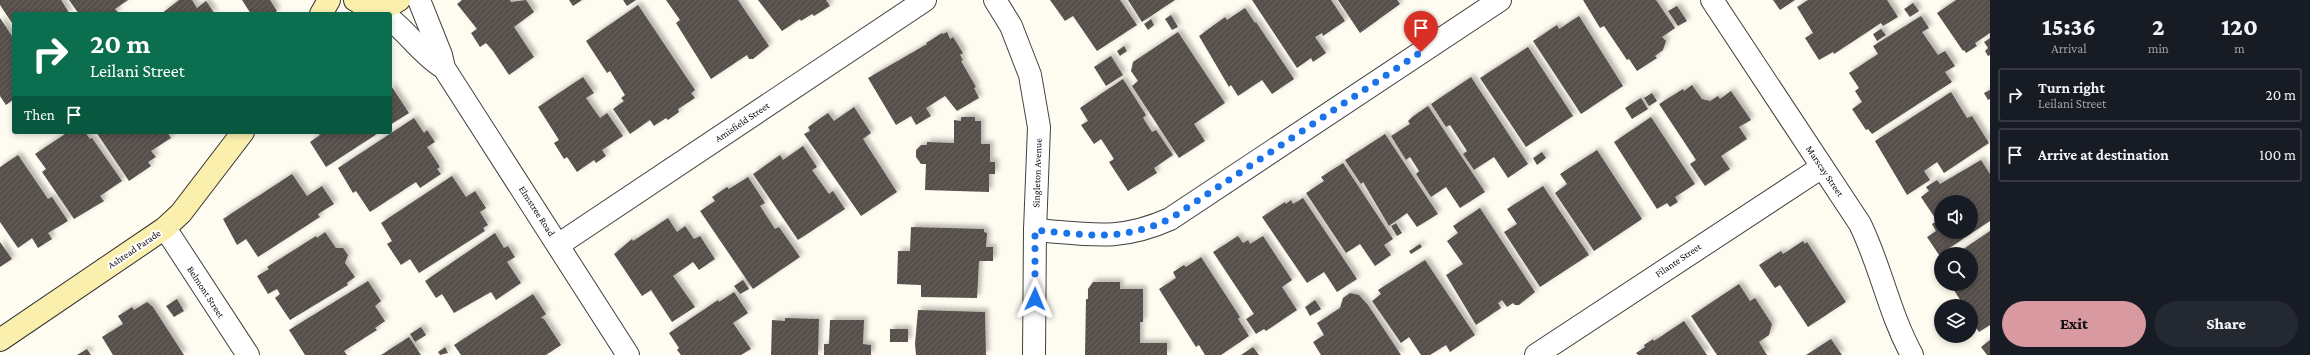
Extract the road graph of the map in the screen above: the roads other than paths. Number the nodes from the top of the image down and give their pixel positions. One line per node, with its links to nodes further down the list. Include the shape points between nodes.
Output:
1 (329, 0): 9 (street)
2 (399, 0): 8 (street)
3 (419, 0): 11 (street, Elmstree Road)
4 (925, 0): 16 (street, Amisfield Street)
5 (995, 0): 15 (street, Singleton Avenue, via 1011,26 1030,75 1039,127)
6 (1500, 0): 15 (street, via 1170,219 1149,228 1110,236)
7 (1712, 0): 13 (street, Marscay Street)
8 (370, 10)
9 (322, 12)
10 (392, 26): 11 (street, Elmstree Road, via 423,48 432,60)
11 (444, 68): 16 (street, Elmstree Road)
12 (240, 134): 14 (street, Ashtead Parade, via 181,213)
13 (1822, 167): 21 (street, Filante Street); 22 (street, Marscay Street, via 1860,224 1874,253 1889,306)
14 (165, 228): 17 (street, Ashtead Parade); 18 (street, Belmont Street)
15 (1035, 230): 20 (street, Singleton Avenue)
16 (558, 245): 19 (street, Elmstree Road)
17 (0, 340)
18 (248, 355)
19 (628, 355)
20 (1034, 355)
21 (1536, 355)
22 (1912, 355)

